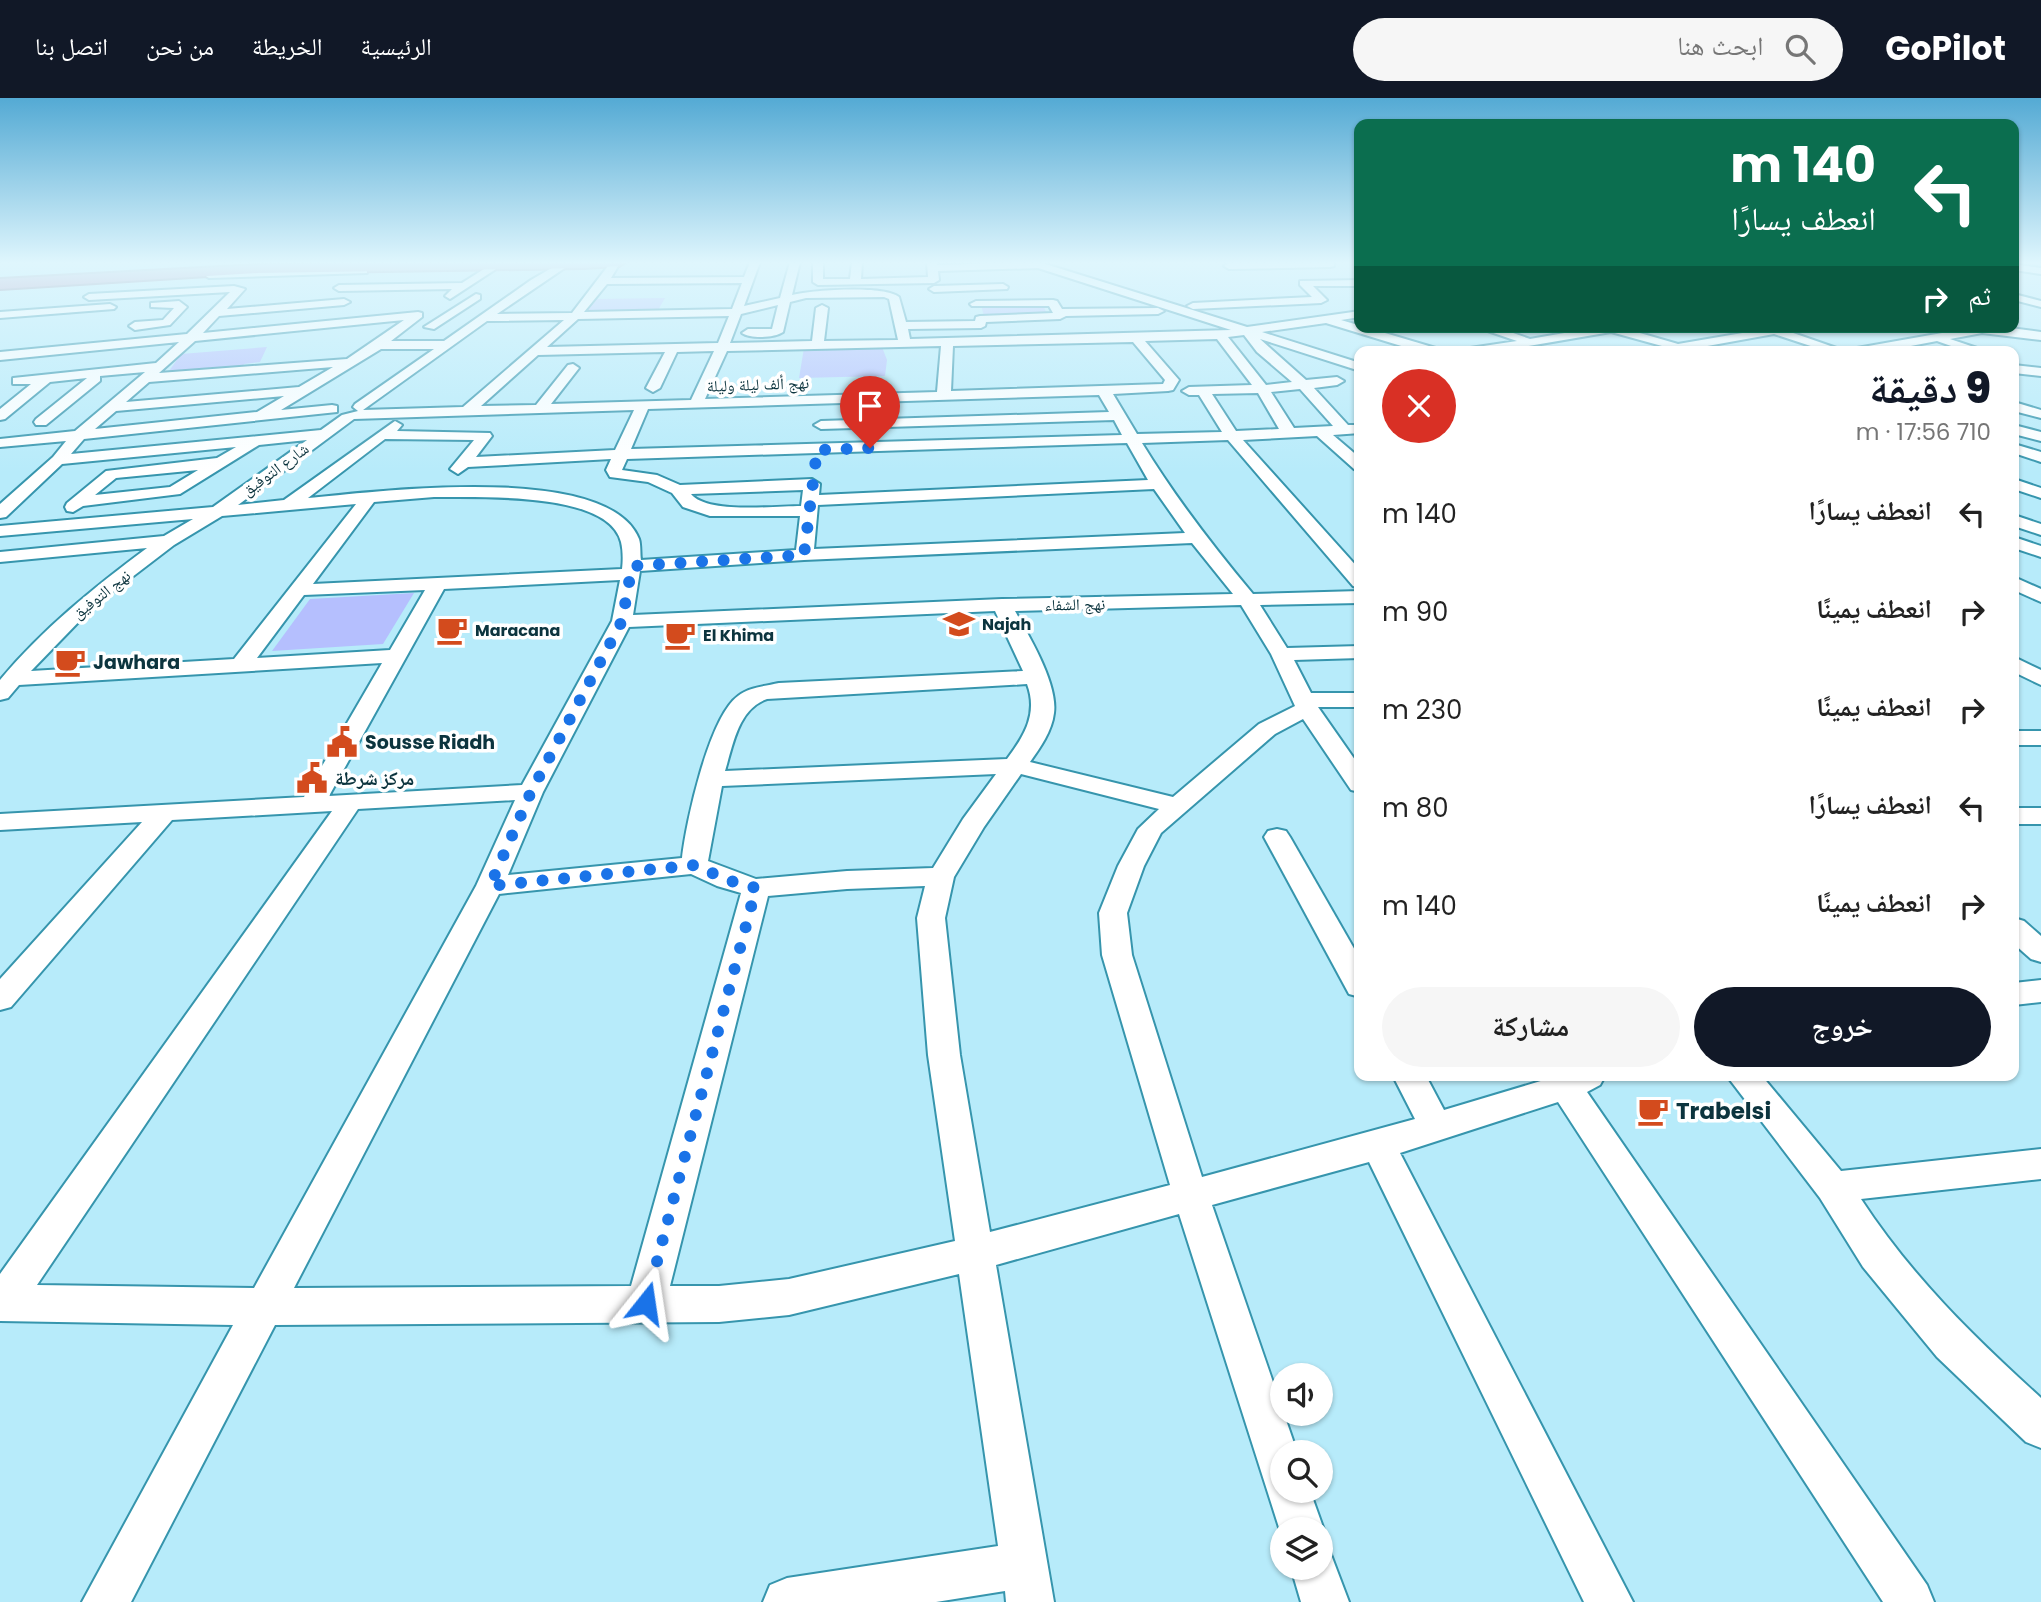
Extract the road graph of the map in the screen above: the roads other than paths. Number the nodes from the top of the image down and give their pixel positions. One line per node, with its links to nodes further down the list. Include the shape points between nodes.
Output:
1 (197, 332): 31 (street)
2 (240, 332): 31 (street)
3 (342, 332): 32 (street)
4 (395, 332): 28 (street)
5 (467, 332): 44 (street, شارع التوفيق)
6 (558, 332): 59 (street)
7 (727, 332): 56 (street)
8 (778, 332): 45 (street)
9 (824, 332): 46 (street)
10 (895, 332): 41 (street)
11 (982, 332): 39 (street)
12 (1068, 332): 37 (street)
13 (1235, 332): 27 (street)
14 (1249, 332): 78 (street, via 1261,349)
15 (1253, 332): 57 (street)
16 (2019, 332): 30 (street)
17 (58, 333): 60 (street)
18 (1372, 333): 47 (street)
19 (1503, 333): 38 (street)
20 (1556, 333): 38 (street)
21 (1626, 333): 29 (street)
22 (1645, 333): 29 (street)
23 (1721, 333): 34 (street)
24 (1751, 333): 34 (street)
25 (1781, 333): 51 (street)
26 (1963, 333): 36 (street)
27 (1220, 335): 35 (street); 81 (street)
28 (390, 336): 33 (street); 43 (street)
29 (1636, 336): 42 (street); 49 (street)
30 (2041, 336)
31 (193, 337): 60 (street); 62 (street)
32 (343, 337)
33 (367, 337)
34 (1734, 337): 50 (street)
35 (1136, 338): 37 (street); 79 (street, via 1172,380)
36 (1935, 338): 52 (street); 53 (street)
37 (1071, 339): 39 (street)
38 (1532, 341): 48 (street)
39 (983, 342): 40 (street)
40 (947, 343): 41 (street); 87 (street)
41 (905, 344): 46 (street)
42 (1606, 344)
43 (378, 345): 44 (street); 64 (street)
44 (448, 345): 100 (street, شارع التوفيق)
45 (775, 346): 46 (street); 56 (street)
46 (817, 346)
47 (1415, 346)
48 (1504, 346)
49 (1673, 346)
50 (1683, 346)
51 (1823, 346)
52 (1890, 346)
53 (1962, 346)
54 (323, 347): 65 (street)
55 (673, 348): 56 (street); 59 (street); 80 (street, via 658,366)
56 (720, 348): 92 (street, via 696,387)
57 (1301, 349): 66 (street); 77 (street)
58 (201, 351): 62 (street)
59 (538, 351): 69 (street)
60 (42, 352): 63 (street)
61 (272, 352): 68 (street)
62 (175, 353): 67 (street); 74 (street, via 33,368 13,380)
63 (0, 356)
64 (346, 362): 65 (street); 76 (street)
65 (312, 364): 68 (street)
66 (1354, 365)
67 (162, 366): 74 (street); 75 (street)
68 (261, 368): 75 (street)
69 (516, 369): 83 (street, via 579,368); 97 (street)
70 (2019, 370): 71 (street)
71 (2041, 372)
72 (95, 377): 104 (street)
73 (1354, 377): 77 (street, نهج ألف ليلة وليلة)
74 (46, 378): 104 (street)
75 (149, 378): 89 (street)
76 (319, 380): 82 (street); 89 (street)
77 (1343, 383): 78 (street, نهج ألف ليلة وليلة)
78 (1304, 385): 81 (street, نهج ألف ليلة وليلة); 106 (street)
79 (1168, 387): 85 (street, نهج ألف ليلة وليلة); 86 (street, نهج ألف ليلة وليلة)
80 (653, 388)
81 (1262, 389): 86 (street, نهج ألف ليلة وليلة); 109 (street)
82 (301, 391): 98 (street); 103 (street)
83 (555, 391): 84 (street); 95 (street)
84 (579, 391)
85 (1104, 391): 87 (street, نهج ألف ليلة وليلة); 102 (street)
86 (1203, 391): 112 (street)
87 (944, 395): 90 (street, نهج ألف ليلة وليلة)
88 (2035, 395): 91 (street)
89 (126, 397): 98 (street)
90 (824, 399): 92 (street, نهج ألف ليلة وليلة); 105 (street)
91 (2019, 403)
92 (696, 404): 93 (street, نهج ألف ليلة وليلة)
93 (643, 405): 95 (street, نهج ألف ليلة وليلة); 118 (street)
94 (2019, 406): 101 (street)
95 (540, 409): 97 (street, نهج ألف ليلة وليلة)
96 (413, 411): 97 (street, نهج ألف ليلة وليلة); 100 (street, نهج ألف ليلة وليلة); 110 (street)
97 (467, 411)
98 (107, 412): 104 (street, via 71,419); 111 (street)
99 (304, 414): 100 (street); 103 (street)
100 (347, 414): 115 (street); 142 (street, شارع التوفيق)
101 (2041, 414)
102 (1118, 416): 105 (street); 114 (street)
103 (260, 417): 111 (street)
104 (13, 419)
105 (821, 425): 127 (street)
106 (1352, 430): 108 (street)
107 (2019, 430): 113 (street)
108 (1320, 431): 109 (street); 123 (street)
109 (1289, 433): 112 (street)
110 (382, 435): 125 (street, via 484,435); 139 (street)
111 (78, 436): 116 (street); 121 (street)
112 (1232, 436): 114 (street); 155 (street)
113 (2041, 437)
114 (1132, 438): 127 (street); 129 (street)
115 (258, 440): 121 (street); 124 (street)
116 (0, 443)
117 (2019, 450): 120 (street)
118 (619, 455): 119 (street); 127 (street); 133 (street, via 616,474 651,478)
119 (568, 456): 125 (street); 136 (street)
120 (2039, 457): 122 (street)
121 (58, 460): 131 (street)
122 (2019, 460)
123 (1354, 461)
124 (223, 462): 138 (street, via 170,492); 138 (street, via 112,474)
125 (466, 462): 134 (street)
126 (2041, 477): 128 (street)
127 (813, 480): 129 (street); 133 (street); 133 (street, via 710,511 689,503); 152 (street)
128 (2019, 483)
129 (1159, 484): 148 (street)
130 (2019, 486): 135 (street)
131 (28, 487): 132 (street); 143 (street)
132 (0, 490)
133 (678, 490)
134 (434, 492): 136 (street); 137 (street)
135 (2041, 493)
136 (538, 494): 154 (street, via 597,508 614,519 630,539)
137 (369, 498): 139 (street); 158 (street)
138 (78, 502): 145 (street)
139 (290, 504): 142 (street)
140 (2019, 504): 141 (street)
141 (2041, 511)
142 (217, 512): 145 (street); 149 (street, نهج التوفيق)
143 (0, 513)
144 (2019, 522): 146 (street)
145 (50, 527): 147 (street)
146 (2041, 530)
147 (0, 531)
148 (1197, 538): 152 (street); 161 (street)
149 (168, 541): 153 (street); 171 (street, نهج التوفيق, via 86,603)
150 (2019, 544): 151 (street)
151 (2041, 552)
152 (804, 555): 154 (street)
153 (0, 556)
154 (631, 570): 156 (street); 163 (street)
155 (1354, 575)
156 (438, 583): 158 (street); 166 (street)
157 (2019, 585): 159 (street)
158 (298, 590): 167 (street)
159 (2041, 596)
160 (1354, 597): 161 (street, نهج الشفاء)
161 (1247, 599): 162 (street, نهج الشفاء); 165 (street)
162 (1002, 605): 163 (street, نهج الشفاء); 169 (street)
163 (622, 621): 179 (street)
164 (1354, 652): 165 (street)
165 (1281, 654): 173 (street)
166 (395, 656): 167 (street); 181 (street)
167 (241, 665): 171 (street)
168 (2019, 666): 170 (street)
169 (1035, 677): 176 (street, via 1044,699 1044,716); 178 (street, via 759,694 741,703 732,718)
170 (2041, 679)
171 (6, 683)
172 (1354, 701): 173 (street)
173 (1306, 705): 177 (street); 182 (street, via 1267,729)
174 (2019, 737): 175 (street)
175 (2041, 738)
176 (1016, 766): 178 (street); 182 (street); 189 (street)
177 (1354, 776)
178 (712, 779): 188 (street, via 695,842)
179 (531, 792): 180 (street); 190 (street)
180 (351, 802): 181 (street); 208 (street)
181 (313, 803): 183 (street)
182 (1177, 805): 206 (street, via 1151,829 1113,913 1117,955)
183 (165, 812): 186 (street); 197 (street)
184 (2019, 816): 185 (street)
185 (2041, 816)
186 (0, 822)
187 (1277, 837): 194 (street)
188 (695, 865): 190 (street); 191 (street)
189 (941, 877): 191 (street); 207 (street, via 931,918 932,949)
190 (490, 886): 210 (street)
191 (756, 888): 209 (street)
192 (2019, 932): 193 (street)
193 (2041, 952)
194 (1354, 975)
195 (2041, 991): 196 (street)
196 (2019, 993)
197 (0, 999)
198 (1412, 1081): 202 (street)
199 (1568, 1081): 202 (street)
200 (1572, 1081): 219 (street)
201 (1747, 1081): 205 (street)
202 (1436, 1127): 203 (street)
203 (1378, 1145): 206 (street); 218 (street)
204 (2041, 1164): 205 (street)
205 (1833, 1187): 211 (street, via 1876,1255 1951,1343)
206 (1191, 1197): 207 (street); 212 (street)
207 (976, 1253): 209 (street, via 789,1297 719,1304); 214 (street)
208 (1, 1303): 210 (street)
209 (646, 1303): 210 (street)
210 (267, 1307): 215 (street)
211 (2034, 1413)
212 (1272, 1440)
213 (1318, 1580): 217 (street)
214 (1027, 1583): 216 (street)
215 (106, 1602)
216 (786, 1602)
217 (1325, 1602)
218 (1609, 1602)
219 (1910, 1602)

